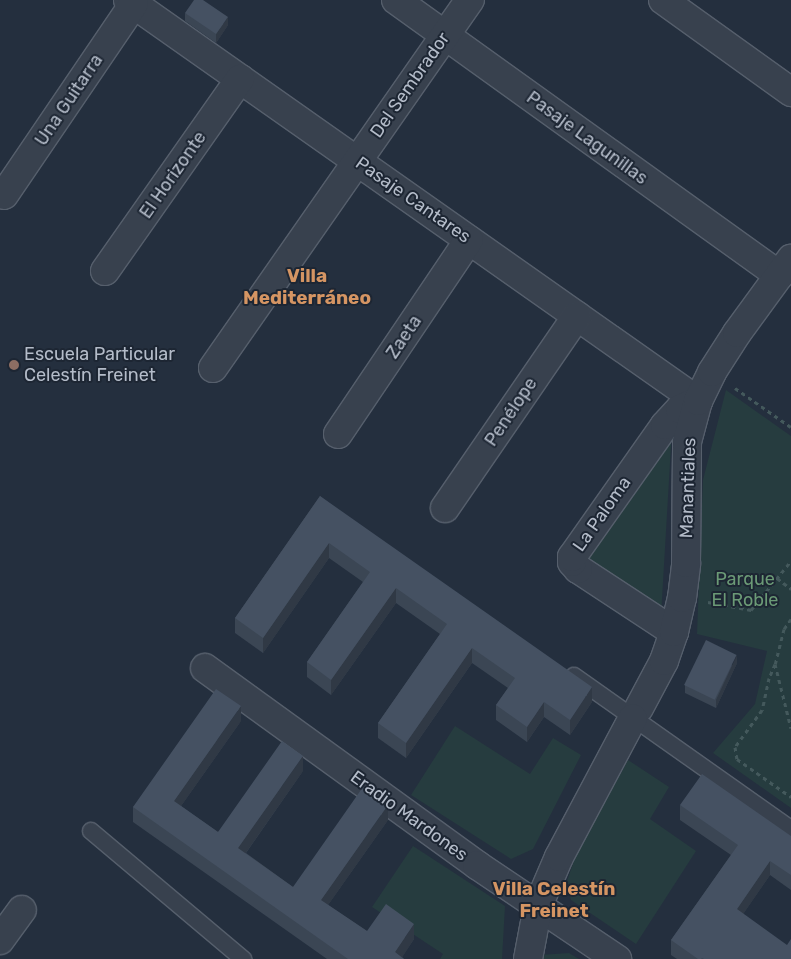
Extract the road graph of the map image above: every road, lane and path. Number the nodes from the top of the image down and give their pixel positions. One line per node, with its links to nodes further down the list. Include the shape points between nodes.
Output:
1 (396, 0): 5 (street, Pasaje Lagunillas)
2 (470, 0): 5 (street, Del Sembrador)
3 (663, 0): 7 (street)
4 (131, 2): 6 (street, Pasaje Cantares); 9 (street, Una Guitarra)
5 (445, 35): 8 (street, Del Sembrador); 11 (street, Pasaje Lagunillas)
6 (240, 79): 8 (street, Pasaje Cantares); 12 (street, El Horizonte)
7 (791, 92)
8 (357, 161): 10 (street, Pasaje Cantares); 14 (street, Del Sembrador)
9 (4, 195)
10 (469, 240): 13 (street, Pasaje Cantares); 18 (street, Zaeta)
11 (785, 267): 15 (street, Manantiales)
12 (105, 271)
13 (577, 316): 16 (street, Pasaje Cantares); 19 (street, Penélope)
14 (213, 368)
15 (712, 372): 16 (street, Manantiales); 17 (path)
16 (698, 401): 23 (street, Manantiales, via 687,442 686,563); 25 (street, La Paloma, via 680,409 668,421 572,557 578,569)
17 (791, 427)
18 (338, 434)
19 (445, 508)
20 (791, 561): 21 (path)
21 (777, 578): 22 (path); 23 (path, via 751,610)
22 (791, 589)
23 (682, 598): 25 (street, Manantiales)
24 (791, 619): 27 (path, via 784,629)
25 (674, 632): 29 (street, Manantiales, via 664,661)
26 (558, 664): 29 (lane)
27 (775, 664): 30 (path); 31 (path, via 762,710 735,747 736,759)
28 (205, 668): 34 (street, Eradio Mardones)
29 (636, 713): 32 (lane); 34 (street, Manantiales, via 559,857)
30 (791, 728)
31 (791, 797)
32 (791, 828)
33 (91, 831): 37 (lane)
34 (538, 906): 38 (street, Manantiales); 39 (street, Eradio Mardones)
35 (22, 910): 36 (street)
36 (0, 940)
37 (243, 959)
38 (528, 959)
39 (616, 959)

